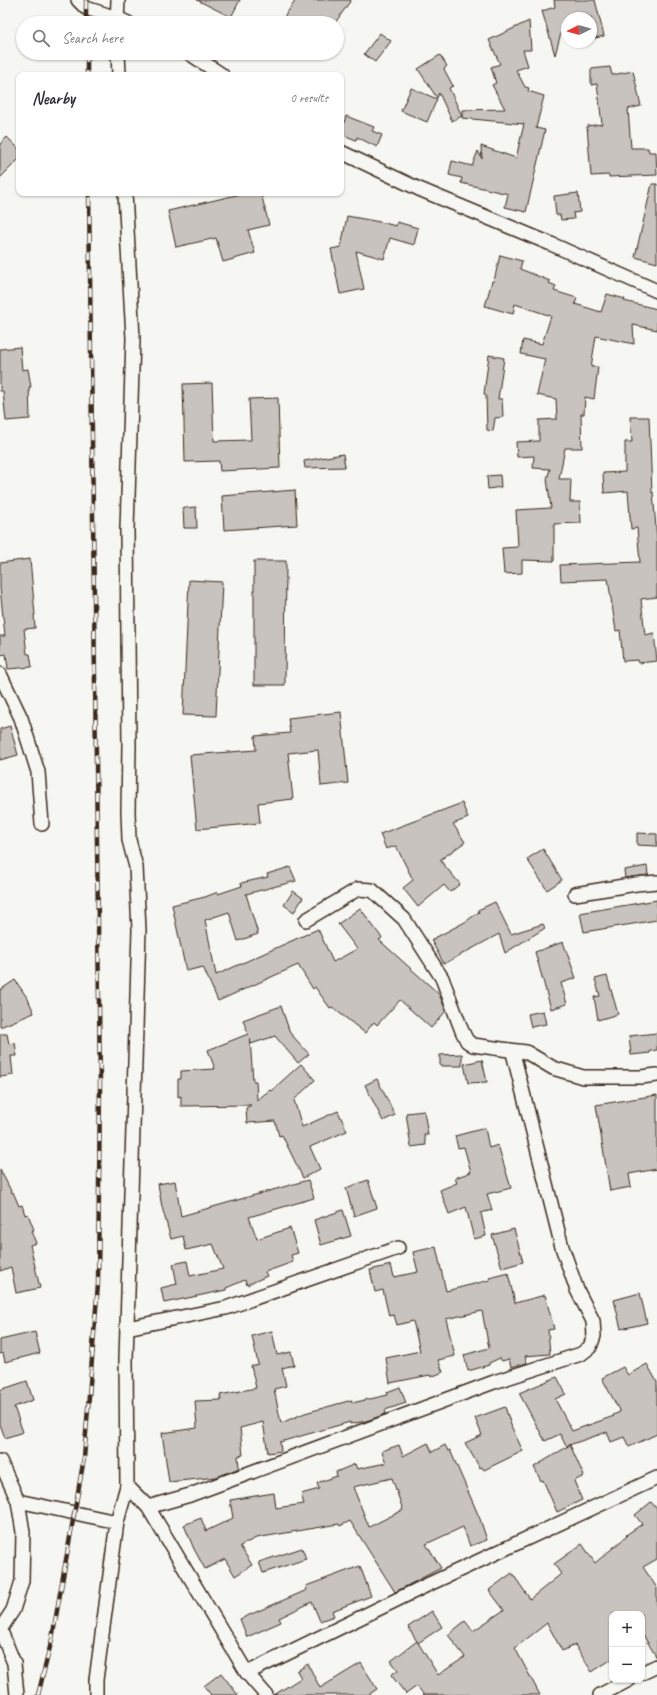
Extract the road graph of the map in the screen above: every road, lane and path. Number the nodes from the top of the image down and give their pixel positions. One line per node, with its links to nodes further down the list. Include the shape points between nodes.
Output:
1 (78, 0): 3 (street, via 86,8)
2 (118, 0): 4 (street)
3 (108, 16)
4 (120, 16)
5 (118, 60): 7 (street)
6 (200, 60): 8 (street)
7 (119, 72)
8 (218, 72)
9 (344, 153): 11 (street, via 419,189)
10 (126, 196): 20 (street, via 133,338 127,529 128,812 130,840 136,867 139,930)
11 (657, 291)
12 (1, 677): 13 (street, via 21,718 38,772)
13 (42, 824)
14 (657, 882): 15 (street)
15 (575, 894)
16 (306, 920): 17 (street, via 358,888 372,890 404,919 442,978 467,1041 473,1045)
17 (509, 1050): 18 (street, via 526,1052 553,1068 583,1077); 25 (street, via 513,1053 562,1247 577,1290 593,1321 594,1336 590,1347 581,1354 494,1382 190,1495)
18 (657, 1075)
19 (398, 1248): 20 (street, via 226,1308)
20 (127, 1328): 23 (street)
21 (0, 1461): 24 (street)
22 (657, 1478): 30 (street, via 425,1586)
23 (127, 1486): 25 (street); 26 (street)
24 (18, 1500): 26 (street); 27 (street, via 23,1532 22,1580 13,1610)
25 (148, 1507): 30 (street)
26 (117, 1522): 33 (street)
27 (0, 1629): 32 (street, via 14,1663)
28 (657, 1666): 29 (street)
29 (645, 1672)
30 (247, 1673): 34 (street)
31 (623, 1683): 35 (street)
32 (17, 1695)
33 (96, 1695)
34 (266, 1695)
35 (600, 1695)

